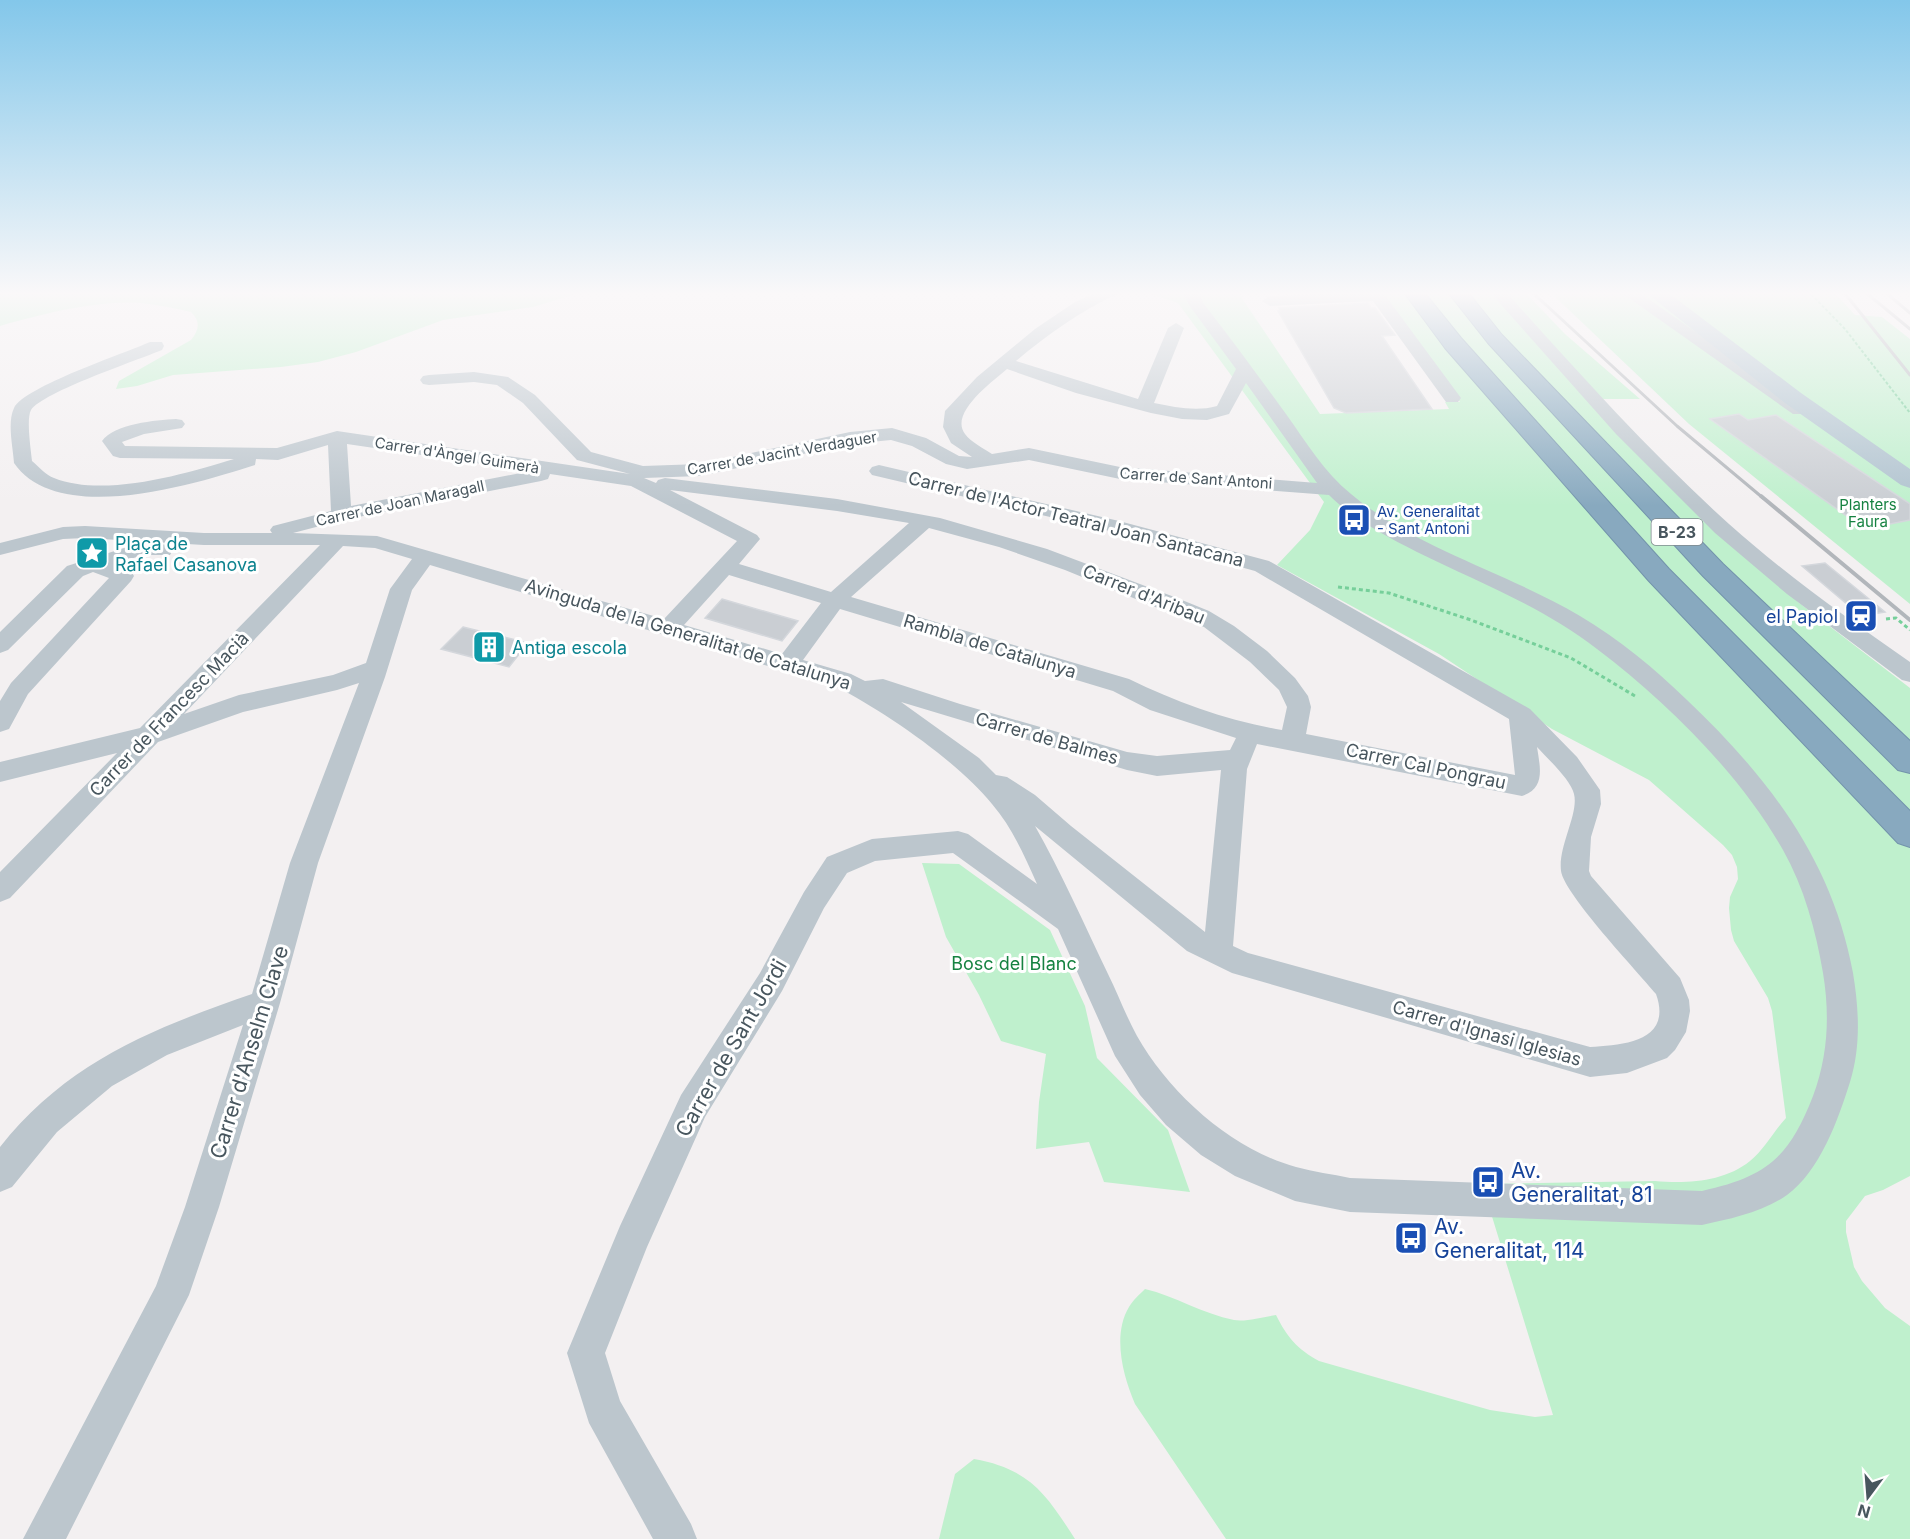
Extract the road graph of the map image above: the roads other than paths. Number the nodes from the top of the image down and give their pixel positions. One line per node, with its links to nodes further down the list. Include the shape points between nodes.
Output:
1 (115, 363): 18 (street, via 42,393 23,408 23,463 46,482 83,489 137,489 200,476)
2 (1005, 363): 14 (street, via 1055,382); 19 (street, via 982,381 951,419 958,439)
3 (1162, 363): 14 (street)
4 (1240, 363): 11 (street, Avinguda de la Generalitat de Catalunya)
5 (1427, 363): 13 (street)
6 (1471, 363): 53 (highway, B-23, via 1659,576)
7 (1517, 363): 50 (highway, B-23, via 1713,570)
8 (1562, 363): 39 (street, via 1622,430 1720,525 1795,590)
9 (1729, 363): 22 (street)
10 (1747, 363): 22 (main road)
11 (1244, 369): 14 (street, via 1226,408 1214,414); 24 (street, Avinguda de la Generalitat de Catalunya)
12 (429, 380): 23 (street, Carrer de Jacint Verdaguer, via 474,377 502,381 529,399 584,456)
13 (1452, 398)
14 (1144, 406)
15 (176, 424): 18 (street, via 126,432 111,441 120,452)
16 (879, 435): 19 (street, Carrer de Jacint Verdaguer, via 906,437 953,460 979,463); 21 (street); 23 (street, Carrer de Jacint Verdaguer)
17 (337, 437): 18 (street, Carrer d'Àngel Guimerà); 20 (street, Carrer d'Àngel Guimerà); 26 (street)
18 (271, 454)
19 (987, 459): 24 (street, Carrer de Sant Antoni, via 1035,454 1128,474)
20 (559, 471): 23 (street, Carrer d'Àngel Guimerà); 26 (street, Carrer de Joan Maragall)
21 (879, 471): 25 (street); 44 (street, Carrer de l'Actor Teatral Joan Santacana, via 1119,527 1262,566)
22 (1902, 474)
23 (641, 479): 25 (street, Carrer d'Aribau); 34 (street, via 750,539)
24 (1335, 490): 55 (street, Avinguda de la Generalitat de Catalunya, via 1378,524 1552,610 1604,643 1694,723 1764,801 1792,843 1813,885 1838,977 1842,1019 1839,1064 1827,1105 1802,1150 1777,1182 1742,1199 1702,1209 1350,1195 1295,1184 1247,1164 1213,1143 1178,1114 1151,1084 1126,1046)
25 (874, 511): 27 (street, Carrer d'Aribau)
26 (341, 514): 28 (street, Carrer de Joan Maragall)
27 (924, 521): 35 (street); 48 (street, Carrer d'Aribau, via 1040,554 1219,624 1290,684 1299,706)
28 (242, 539): 29 (street, Avinguda de la Generalitat de Catalunya); 31 (street, via 85,532)
29 (268, 539): 30 (street, Avinguda de la Generalitat de Catalunya); 33 (street, via 236,551 140,549)
30 (338, 539): 32 (street, Avinguda de la Generalitat de Catalunya, via 377,542); 47 (street, Carrer de Francesc Macià)
31 (0, 549)
32 (426, 555): 36 (street, Avinguda de la Generalitat de Catalunya); 41 (street, Carrer d'Anselm Clave, via 401,589)
33 (91, 564): 37 (street, via 75,571); 45 (street, via 123,576 19,689)
34 (724, 567): 35 (street, Rambla de Catalunya); 36 (street)
35 (836, 599): 40 (street); 46 (street, Rambla de Catalunya, via 1121,685 1159,704)
36 (669, 628): 40 (street, Avinguda de la Generalitat de Catalunya)
37 (0, 645)
38 (1910, 655): 39 (street)
39 (1886, 657): 42 (street)
40 (788, 663): 43 (street, Avinguda de la Generalitat de Catalunya)
41 (376, 668): 47 (street, via 337,682 239,704); 57 (street, Carrer d'Anselm Clave, via 304,863)
42 (1910, 675)
43 (861, 687): 49 (street, Carrer de Balmes, via 884,687 1127,761 1157,766); 52 (street, Avinguda de la Generalitat de Catalunya)
44 (1521, 715): 48 (street, Carrer Cal Pongrau, via 1528,778 1522,786); 56 (street, Carrer d'Ignasi Iglesias, via 1587,790 1588,804 1575,856 1580,884 1653,966 1676,1001 1677,1019 1657,1046 1633,1057 1590,1062 1242,964)
45 (0, 723)
46 (1252, 734): 48 (street); 49 (street)
47 (147, 736): 51 (street); 54 (street, Carrer de Francesc Macià)
48 (1292, 740)
49 (1238, 759): 56 (street)
50 (1910, 761)
51 (0, 772)
52 (982, 776): 55 (street, Avinguda de la Generalitat de Catalunya, via 1018,820); 56 (street, Carrer d'Ignasi Iglesias, via 1014,792 1197,942)
53 (1910, 833)
54 (0, 890)
55 (1069, 922): 60 (street, Carrer de Sant Jordi, via 958,842 872,850 837,865 814,900 771,982 693,1106 586,1353 603,1409)
56 (1218, 953)
57 (265, 1003): 58 (street, via 139,1052 102,1075 26,1141); 59 (street, Carrer d'Anselm Clave, via 171,1295)
58 (0, 1175)
59 (44, 1539)
60 (676, 1539)

